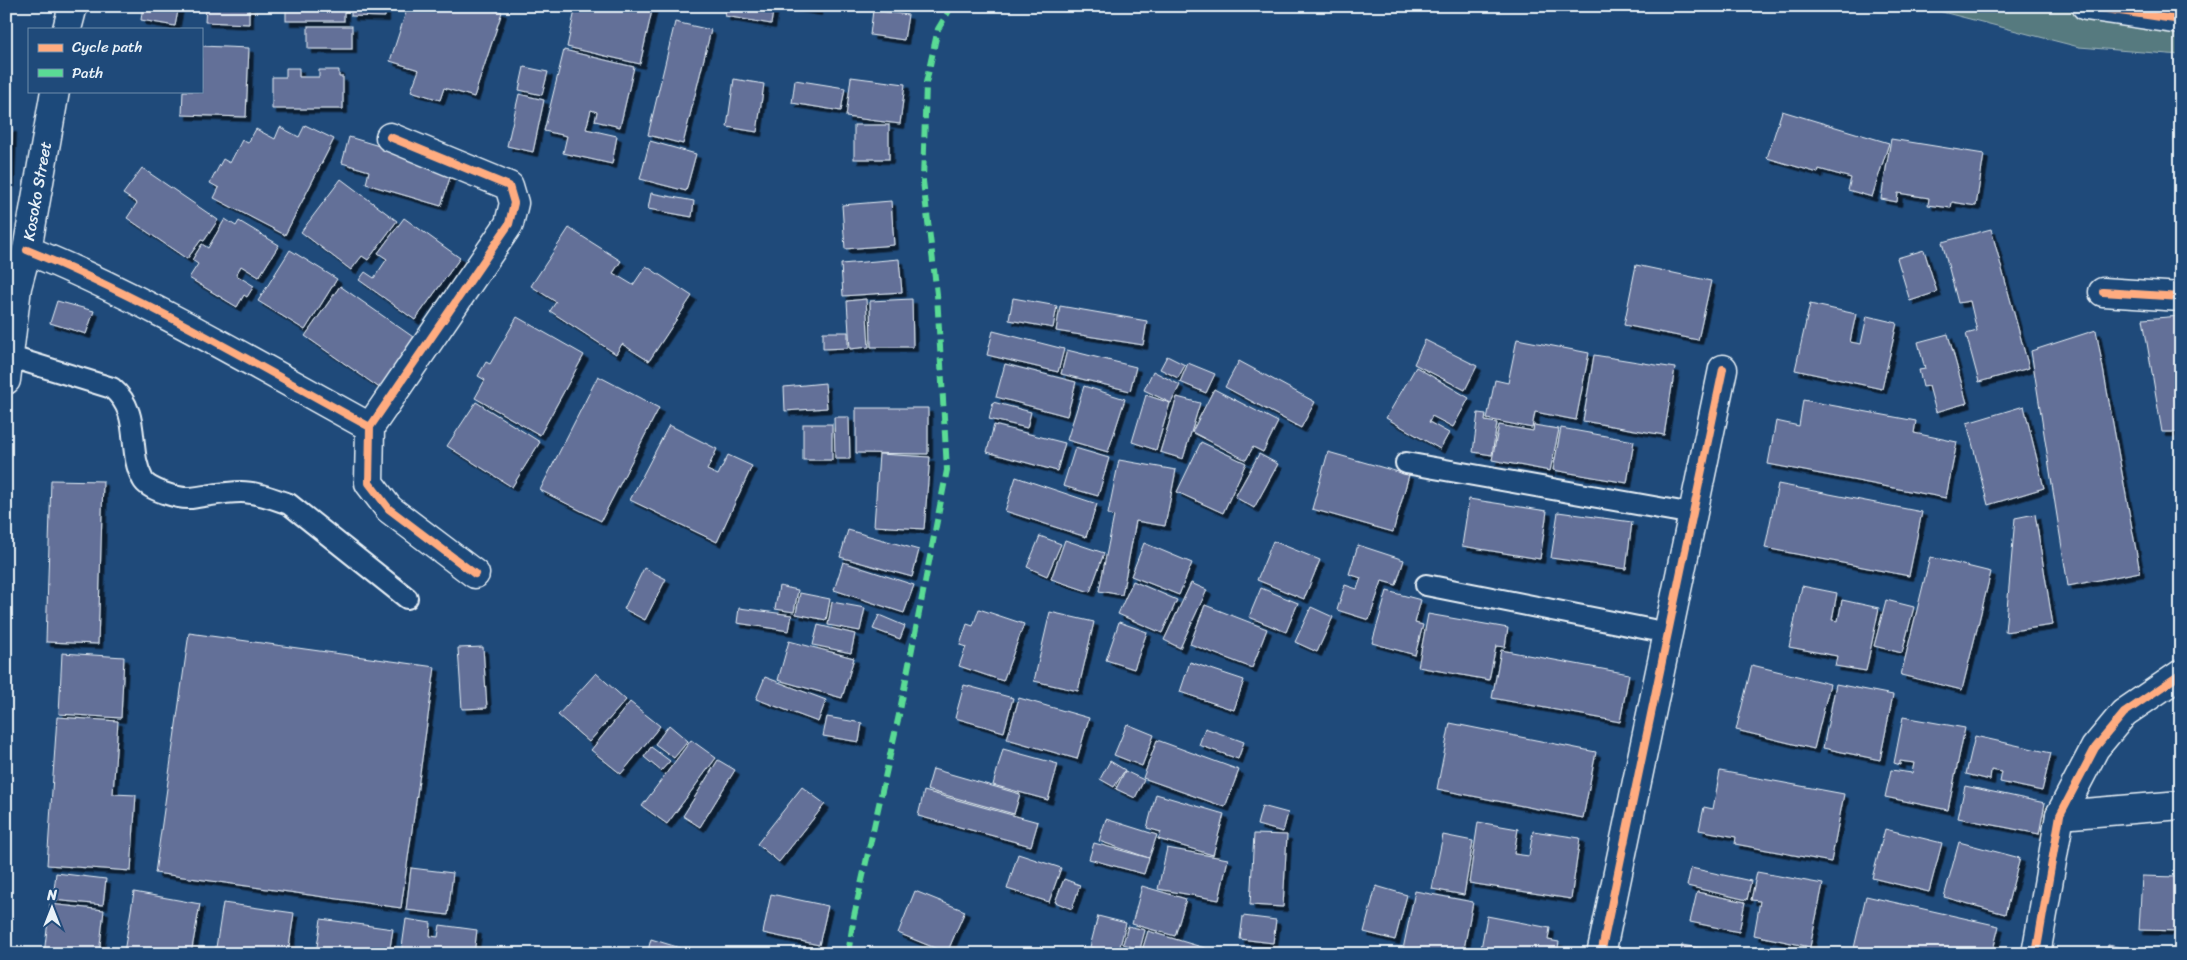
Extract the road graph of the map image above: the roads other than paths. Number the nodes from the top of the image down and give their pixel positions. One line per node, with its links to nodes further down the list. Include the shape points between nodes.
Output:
1 (73, 6): 4 (street)
2 (2086, 6): 3 (street)
3 (2181, 20)
4 (67, 28)
5 (55, 92): 7 (street, Kosoko Street)
6 (390, 137): 13 (street, via 509,186 514,203 508,224)
7 (27, 250): 8 (street, Kosoko Street); 13 (street, via 122,293)
8 (12, 287): 11 (street, Kosoko Street)
9 (2103, 292): 10 (street)
10 (2181, 297)
11 (7, 368): 18 (lane, via 112,388 127,403 138,472 145,484 161,492 189,498 243,492 289,504)
12 (1723, 369): 15 (street)
13 (370, 427): 16 (street, via 369,483 389,509)
14 (1406, 463): 15 (lane)
15 (1693, 514): 19 (street)
16 (475, 574)
17 (1426, 585): 19 (lane)
18 (407, 598)
19 (1668, 633): 23 (street)
20 (2181, 674): 22 (street, via 2124,713 2095,748)
21 (2181, 805): 22 (street)
22 (2060, 815): 24 (street)
23 (1601, 954)
24 (2036, 954)

